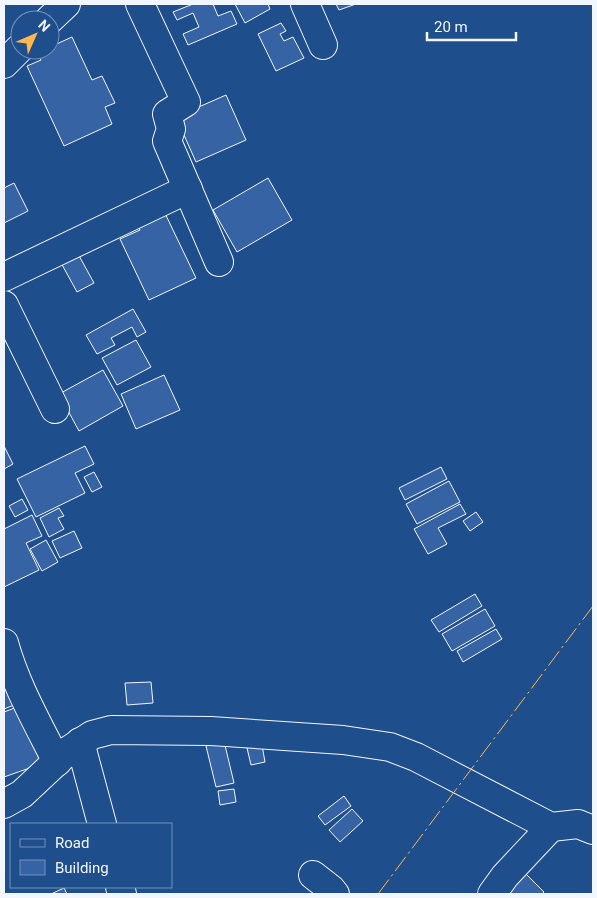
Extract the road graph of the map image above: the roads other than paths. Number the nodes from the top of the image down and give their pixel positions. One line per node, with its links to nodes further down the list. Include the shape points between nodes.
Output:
1 (140, 4): 4 (street, via 186,102 167,114 171,129 167,141)
2 (305, 4): 3 (street)
3 (323, 45)
4 (188, 189): 5 (street); 6 (street)
5 (219, 262)
6 (4, 277)
7 (4, 305): 8 (street)
8 (55, 408)
9 (5, 649): 11 (street)
10 (80, 742): 11 (street); 13 (street); 14 (street, via 111,730 211,731 370,743 416,758)
11 (57, 762): 12 (street, via 22,794)
12 (4, 804)
13 (102, 823)
14 (551, 827): 15 (street, via 578,824); 18 (street)
15 (593, 830)
16 (313, 875): 17 (street)
17 (335, 894)
18 (492, 894)

